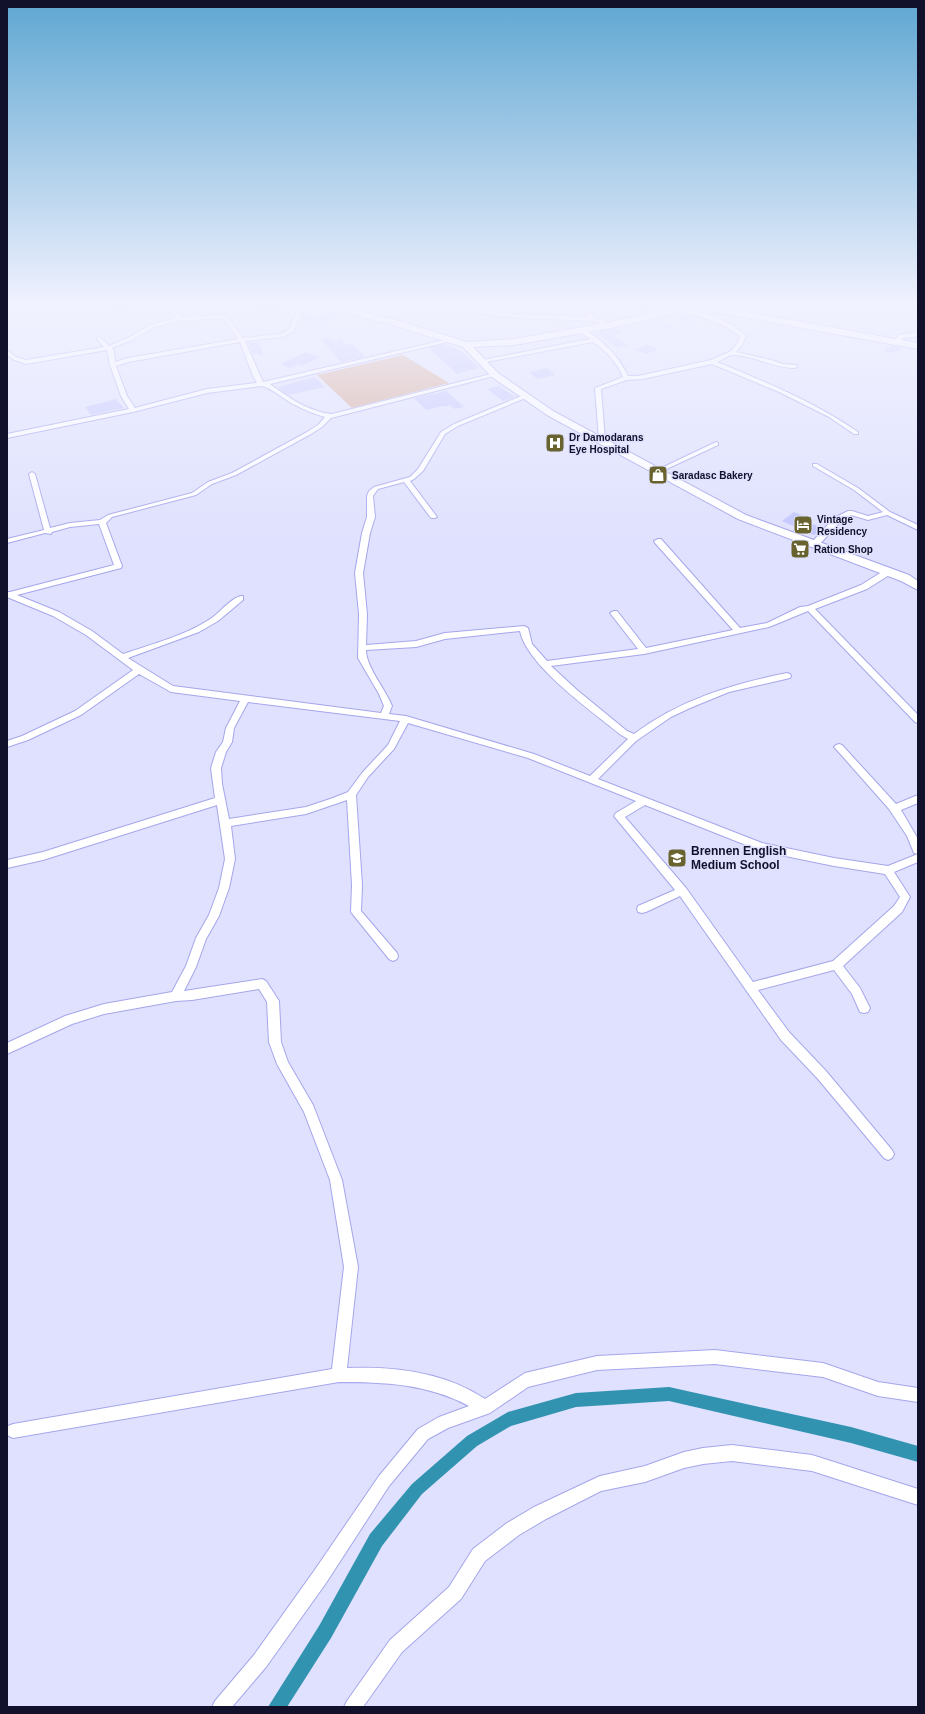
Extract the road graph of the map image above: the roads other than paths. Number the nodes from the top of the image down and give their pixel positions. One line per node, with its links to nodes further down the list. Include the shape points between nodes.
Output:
1 (120, 385): 9 (street)
2 (250, 385): 9 (street, via 207,391)
3 (267, 385): 10 (street, via 290,400)
4 (455, 385): 10 (street)
5 (510, 385): 8 (main road)
6 (606, 385): 13 (street, via 598,388)
7 (767, 385): 11 (street, via 831,416)
8 (526, 396): 13 (main road, via 550,413); 18 (street, via 456,425 443,433 421,470)
9 (132, 410): 12 (street)
10 (329, 416): 21 (street, via 309,433 234,474 210,483 194,494 110,516)
11 (856, 433)
12 (7, 436)
13 (602, 440): 16 (main road)
14 (716, 444): 16 (street)
15 (815, 465): 19 (street, via 856,489)
16 (656, 472): 26 (main road, via 695,490 742,517)
17 (32, 474): 23 (street)
18 (406, 480): 20 (street); 34 (street, via 376,488 370,496 371,517 359,573)
19 (888, 513): 22 (street); 26 (street, via 868,518 850,512 836,520)
20 (433, 517)
21 (102, 522): 23 (street, via 70,525); 29 (street, via 118,566)
22 (918, 528)
23 (48, 532): 25 (street)
24 (658, 540): 33 (street)
25 (7, 541)
26 (815, 544): 27 (main road)
27 (888, 572): 28 (main road); 31 (street, via 864,587 825,600)
28 (918, 586)
29 (8, 594): 36 (street, via 56,614 89,633)
30 (240, 598): 36 (street, via 215,619 196,630)
31 (810, 608): 33 (street, via 769,625); 43 (street)
32 (614, 613): 35 (street)
33 (738, 631): 35 (street)
34 (363, 648): 37 (street, via 416,644 445,636 524,628 528,644); 41 (street, via 362,658 388,706)
35 (644, 651): 37 (street)
36 (121, 658): 38 (street)
37 (545, 664): 44 (street, via 624,733)
38 (139, 670): 40 (street, via 171,689); 45 (street, via 78,713)
39 (787, 676): 44 (street, via 698,700)
40 (246, 698): 41 (street); 50 (street, via 230,728 216,768)
41 (384, 715): 42 (street)
42 (406, 719): 47 (street, via 531,756); 48 (street, via 391,747)
43 (918, 720)
44 (634, 738): 47 (street)
45 (7, 744)
46 (839, 747): 52 (street)
47 (592, 779): 51 (street)
48 (351, 794): 53 (street, via 305,810); 60 (street, via 357,884 356,912)
49 (918, 799): 52 (street)
50 (220, 800): 53 (street); 56 (street, via 43,856)
51 (644, 801): 57 (street, via 761,847); 58 (street, via 618,816)
52 (894, 809): 54 (street, via 914,839)
53 (226, 823): 63 (street, via 230,859 224,888 214,916 201,938)
54 (918, 850)
55 (918, 858): 57 (street)
56 (7, 864)
57 (888, 870): 61 (street, via 904,897 898,909)
58 (682, 891): 59 (street); 62 (street)
59 (642, 908)
60 (393, 956)
61 (836, 965): 62 (street); 64 (street, via 856,991)
62 (750, 987): 66 (street, via 784,1036 822,1074)
63 (176, 996): 65 (street, via 104,1009 69,1020); 67 (street, via 192,996 262,984 273,1001 275,1042 283,1064 309,1109 336,1180 351,1267)
64 (864, 1008)
65 (7, 1048)
66 (888, 1154)
67 (339, 1375): 69 (street, via 385,1374 421,1381 475,1400); 70 (street)
68 (918, 1395): 69 (street, via 878,1389 823,1370 715,1357 597,1362 525,1380)
69 (484, 1408): 72 (street, via 444,1422 423,1434 384,1480 320,1577 260,1661)
70 (13, 1431)
71 (918, 1497): 73 (street, via 812,1463 732,1453 684,1460 645,1474 600,1484 540,1513 513,1529 479,1555 455,1593 396,1646)
72 (220, 1707)
73 (353, 1707)

